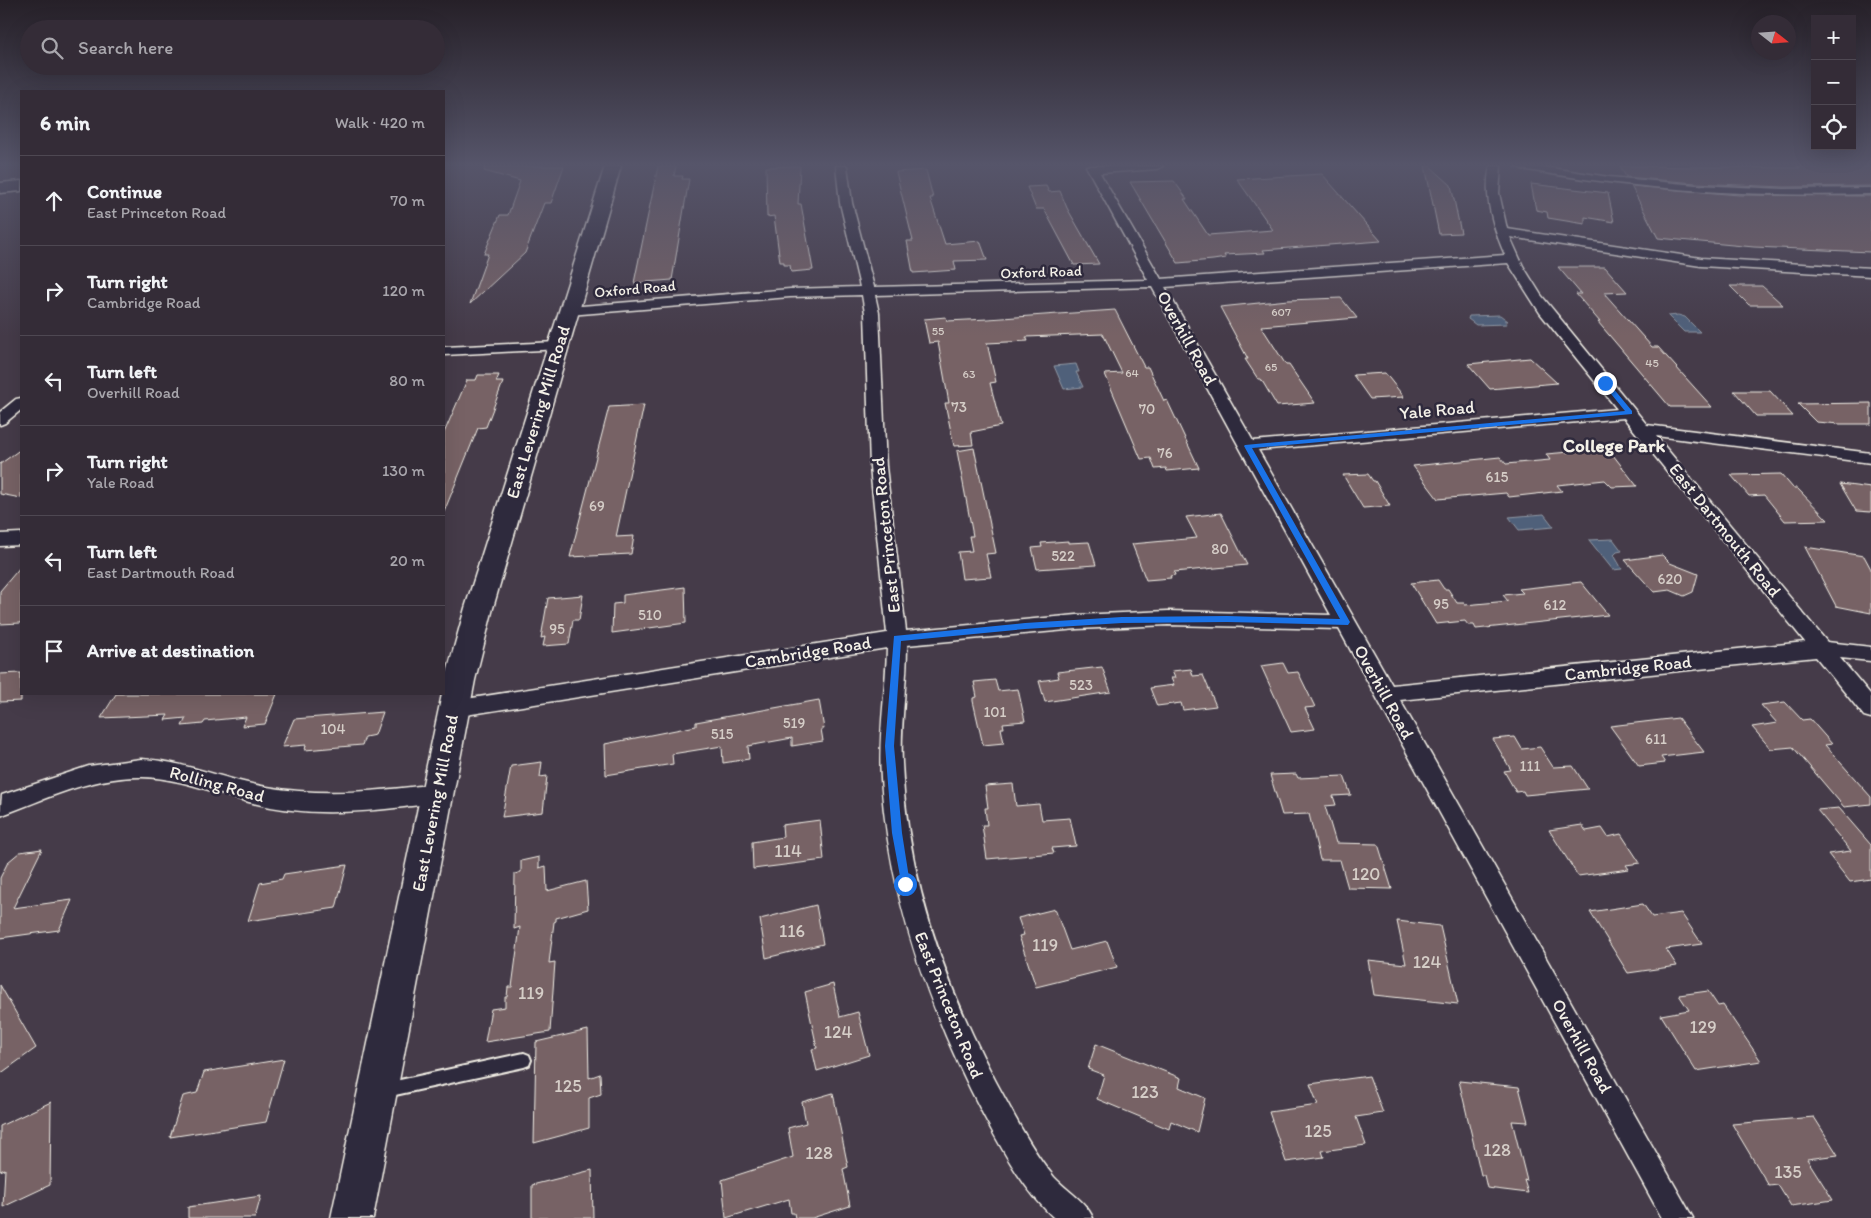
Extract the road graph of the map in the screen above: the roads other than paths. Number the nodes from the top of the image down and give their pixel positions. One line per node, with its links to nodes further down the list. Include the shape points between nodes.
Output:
1 (596, 223): 10 (street, East Levering Mill Road)
2 (852, 223): 9 (street, East Princeton Road)
3 (1123, 223): 8 (street, Overhill Road)
4 (1500, 223): 5 (street, East Dartmouth Road)
5 (1503, 232): 6 (street, East Dartmouth Road); 7 (street, via 1701,262)
6 (1513, 259): 8 (street, Oxford Road); 14 (street, East Dartmouth Road, via 1524,281 1559,328)
7 (1871, 272)
8 (1157, 284): 9 (street, Oxford Road); 17 (street, Overhill Road)
9 (869, 292): 10 (street, Oxford Road, via 790,293); 22 (street, East Princeton Road, via 878,467)
10 (569, 311): 11 (street, East Levering Mill Road)
11 (558, 346): 12 (street); 26 (street, East Levering Mill Road, via 479,608)
12 (445, 351)
13 (20, 403): 15 (street)
14 (1630, 413): 16 (street, East Dartmouth Road); 17 (street, Yale Road)
15 (0, 420)
16 (1645, 430): 18 (street); 23 (street, East Dartmouth Road)
17 (1248, 446): 21 (street, Overhill Road)
18 (1871, 458)
19 (20, 539): 20 (street)
20 (0, 540)
21 (1346, 622): 22 (street, Cambridge Road, via 1122,620); 25 (street, Overhill Road)
22 (897, 638): 26 (street, Cambridge Road); 33 (street, East Princeton Road, via 890,746 892,784 905,884 918,930 960,1040 993,1105 1039,1183 1057,1204)
23 (1821, 649): 24 (street, Cambridge Road); 25 (street, Cambridge Road); 27 (street, East Dartmouth Road)
24 (1871, 654)
25 (1385, 694): 34 (street, Overhill Road)
26 (453, 710): 28 (street, East Levering Mill Road)
27 (1871, 710)
28 (437, 793): 29 (street, Rolling Road, via 383,801 302,801 268,798 152,767 124,767 78,778); 31 (street, East Levering Mill Road)
29 (1, 804)
30 (524, 1060): 31 (lane)
31 (378, 1091): 32 (street, East Levering Mill Road)
32 (352, 1218)
33 (1078, 1218)
34 (1678, 1218)

